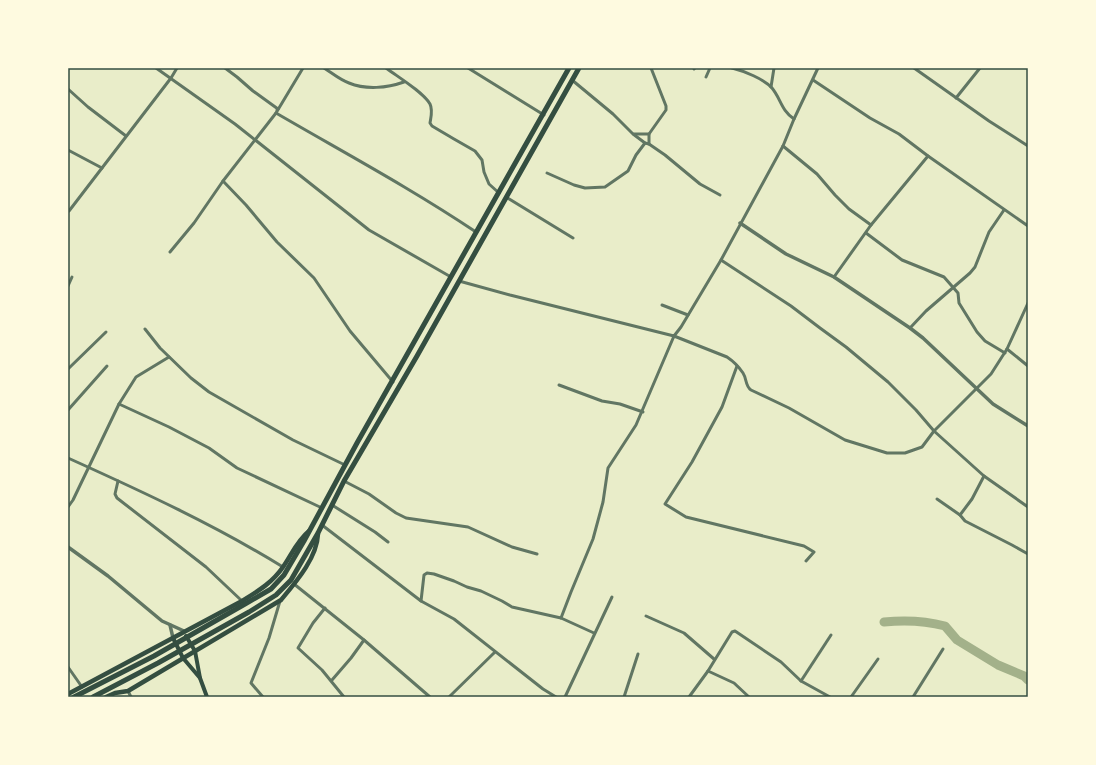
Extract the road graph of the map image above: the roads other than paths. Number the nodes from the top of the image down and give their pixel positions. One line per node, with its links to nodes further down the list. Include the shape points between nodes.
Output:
1 (156, 68): 19 (street)
2 (177, 68): 19 (street)
3 (225, 68): 26 (street)
4 (304, 68): 26 (street)
5 (324, 68): 17 (street)
6 (386, 68): 22 (street)
7 (468, 68): 27 (street)
8 (569, 68): 27 (highway)
9 (579, 68): 20 (highway)
10 (651, 68): 30 (street, via 666,110)
11 (710, 68): 18 (street)
12 (732, 68): 23 (street, via 749,73)
13 (774, 68): 23 (street)
14 (818, 68): 21 (street)
15 (914, 68): 25 (street)
16 (980, 68): 25 (street)
17 (331, 70): 22 (street, via 349,83 380,88)
18 (706, 77)
19 (171, 78): 31 (street); 32 (street)
20 (572, 80): 29 (street); 44 (highway)
21 (813, 80): 28 (street); 38 (street, via 899,134)
22 (404, 82): 42 (street, via 430,105 432,126 475,151 482,160 489,184)
23 (771, 87): 28 (street, via 786,114)
24 (68, 89): 31 (street)
25 (956, 98): 36 (street)
26 (277, 111): 32 (street); 50 (street)
27 (544, 115): 42 (highway)
28 (794, 119): 35 (street)
29 (633, 134): 30 (street); 33 (street)
30 (649, 134): 34 (street)
31 (126, 136): 39 (street)
32 (254, 140): 41 (street); 56 (street, via 369,230)
33 (645, 142): 34 (street); 40 (street, via 628,171 605,188 585,188)
34 (649, 144): 43 (street, via 700,184)
35 (783, 146): 47 (street); 48 (street, via 817,174 849,209)
36 (1028, 146)
37 (68, 150): 39 (street)
38 (928, 156): 45 (street); 48 (street)
39 (102, 168): 46 (street)
40 (547, 174)
41 (223, 181): 53 (street); 76 (street, via 277,242 314,278 350,331)
42 (499, 193): 50 (highway)
43 (720, 195)
44 (506, 197): 52 (street); 58 (highway)
45 (1004, 210): 49 (street); 60 (street, via 989,232 975,267)
46 (69, 211)
47 (740, 223): 54 (street); 57 (street, via 786,254)
48 (871, 225): 51 (street)
49 (1028, 226)
50 (476, 232): 56 (highway)
51 (866, 233): 57 (street); 60 (street, via 902,260 944,277)
52 (573, 238)
53 (170, 252)
54 (721, 260): 64 (street); 83 (street, via 791,306 846,347 888,382)
55 (72, 277): 59 (street)
56 (452, 277): 76 (highway)
57 (834, 277): 65 (street)
58 (459, 281): 68 (street); 89 (highway)
59 (68, 286)
60 (953, 287): 65 (street); 70 (street, via 958,293 959,303 977,332 985,341)
61 (1028, 303): 63 (street)
62 (662, 305): 64 (street)
63 (1027, 311): 69 (street)
64 (688, 316): 68 (street)
65 (910, 328): 78 (street)
66 (146, 329): 71 (street)
67 (106, 332): 75 (street)
68 (674, 336): 73 (street, via 727,357); 81 (street)
69 (1007, 348): 70 (street); 74 (street)
70 (1005, 353): 78 (street, via 991,374)
71 (170, 357): 79 (street, via 136,378); 85 (street, via 209,392 293,440)
72 (107, 366): 80 (street)
73 (737, 366): 83 (street, via 744,374 748,388 845,440 887,453 905,454 922,447); 103 (street, via 722,407 665,504 686,517 804,546 814,552)
74 (1028, 366)
75 (68, 369)
76 (393, 382): 85 (highway)
77 (559, 385): 81 (street, via 602,401)
78 (976, 387): 82 (street, via 993,404); 83 (street)
79 (119, 404): 86 (street); 94 (street, via 209,448 237,468)
80 (68, 410)
81 (643, 412): 112 (street, via 608,468 603,502 593,539)
82 (1028, 426)
83 (934, 431): 87 (street)
84 (68, 458): 86 (street)
85 (346, 465): 94 (highway)
86 (87, 467): 88 (street); 92 (street)
87 (984, 476): 93 (street); 95 (street)
88 (118, 481): 104 (street, via 238,540); 108 (street, via 115,494 117,498 206,567)
89 (344, 481): 91 (highway); 101 (street, via 406,518 468,527 512,547)
90 (937, 499): 95 (street)
91 (332, 505): 96 (highway); 99 (street)
92 (68, 507)
93 (1028, 507)
94 (322, 508): 97 (highway)
95 (960, 515): 102 (street)
96 (322, 525): 98 (highway); 109 (street)
97 (310, 530): 104 (main road, via 302,537); 134 (highway, via 284,575 271,589 154,656)
98 (318, 533): 105 (main road, via 318,543); 135 (highway, via 291,580 276,595)
99 (388, 542)
100 (68, 547): 113 (street)
101 (537, 554)
102 (1028, 554)
103 (806, 561)
104 (283, 566): 108 (main road, via 267,586)
105 (294, 584): 107 (main road); 110 (street)
106 (612, 597): 115 (street)
107 (281, 600): 120 (main road); 139 (street, via 251,683)
108 (242, 601): 114 (main road)
109 (421, 601): 112 (street, via 424,575 427,573 454,580 512,607); 121 (street, via 454,620)
110 (325, 608): 118 (street); 129 (street, via 298,648)
111 (646, 616): 124 (street, via 684,632)
112 (561, 618): 115 (street)
113 (170, 625): 114 (street); 117 (street)
114 (184, 632): 117 (main road); 120 (main road)
115 (594, 633): 144 (street)
116 (831, 635): 130 (street)
117 (173, 638): 123 (main road); 131 (main road)
118 (364, 640): 129 (street); 141 (street)
119 (943, 649): 150 (street)
120 (195, 651): 123 (main road); 128 (main road)
121 (495, 652): 142 (street); 143 (street)
122 (638, 654): 145 (street)
123 (183, 658): 128 (main road); 132 (main road)
124 (714, 659): 127 (street); 130 (street, via 732,632 737,631 781,662)
125 (878, 659): 149 (street)
126 (68, 667): 131 (street)
127 (708, 671): 146 (street); 147 (street, via 734,684)
128 (200, 678): 138 (main road)
129 (332, 680): 140 (street)
130 (801, 680): 148 (street)
131 (82, 687): 133 (main road)
132 (128, 691): 136 (main road); 137 (street)
133 (68, 694)
134 (74, 697)
135 (93, 697)
136 (106, 697)
137 (131, 697)
138 (208, 697)
139 (263, 697)
140 (344, 697)
141 (430, 697)
142 (449, 697)
143 (556, 697)
144 (564, 697)
145 (624, 697)
146 (689, 697)
147 (749, 697)
148 (830, 697)
149 (851, 697)
150 (913, 697)

